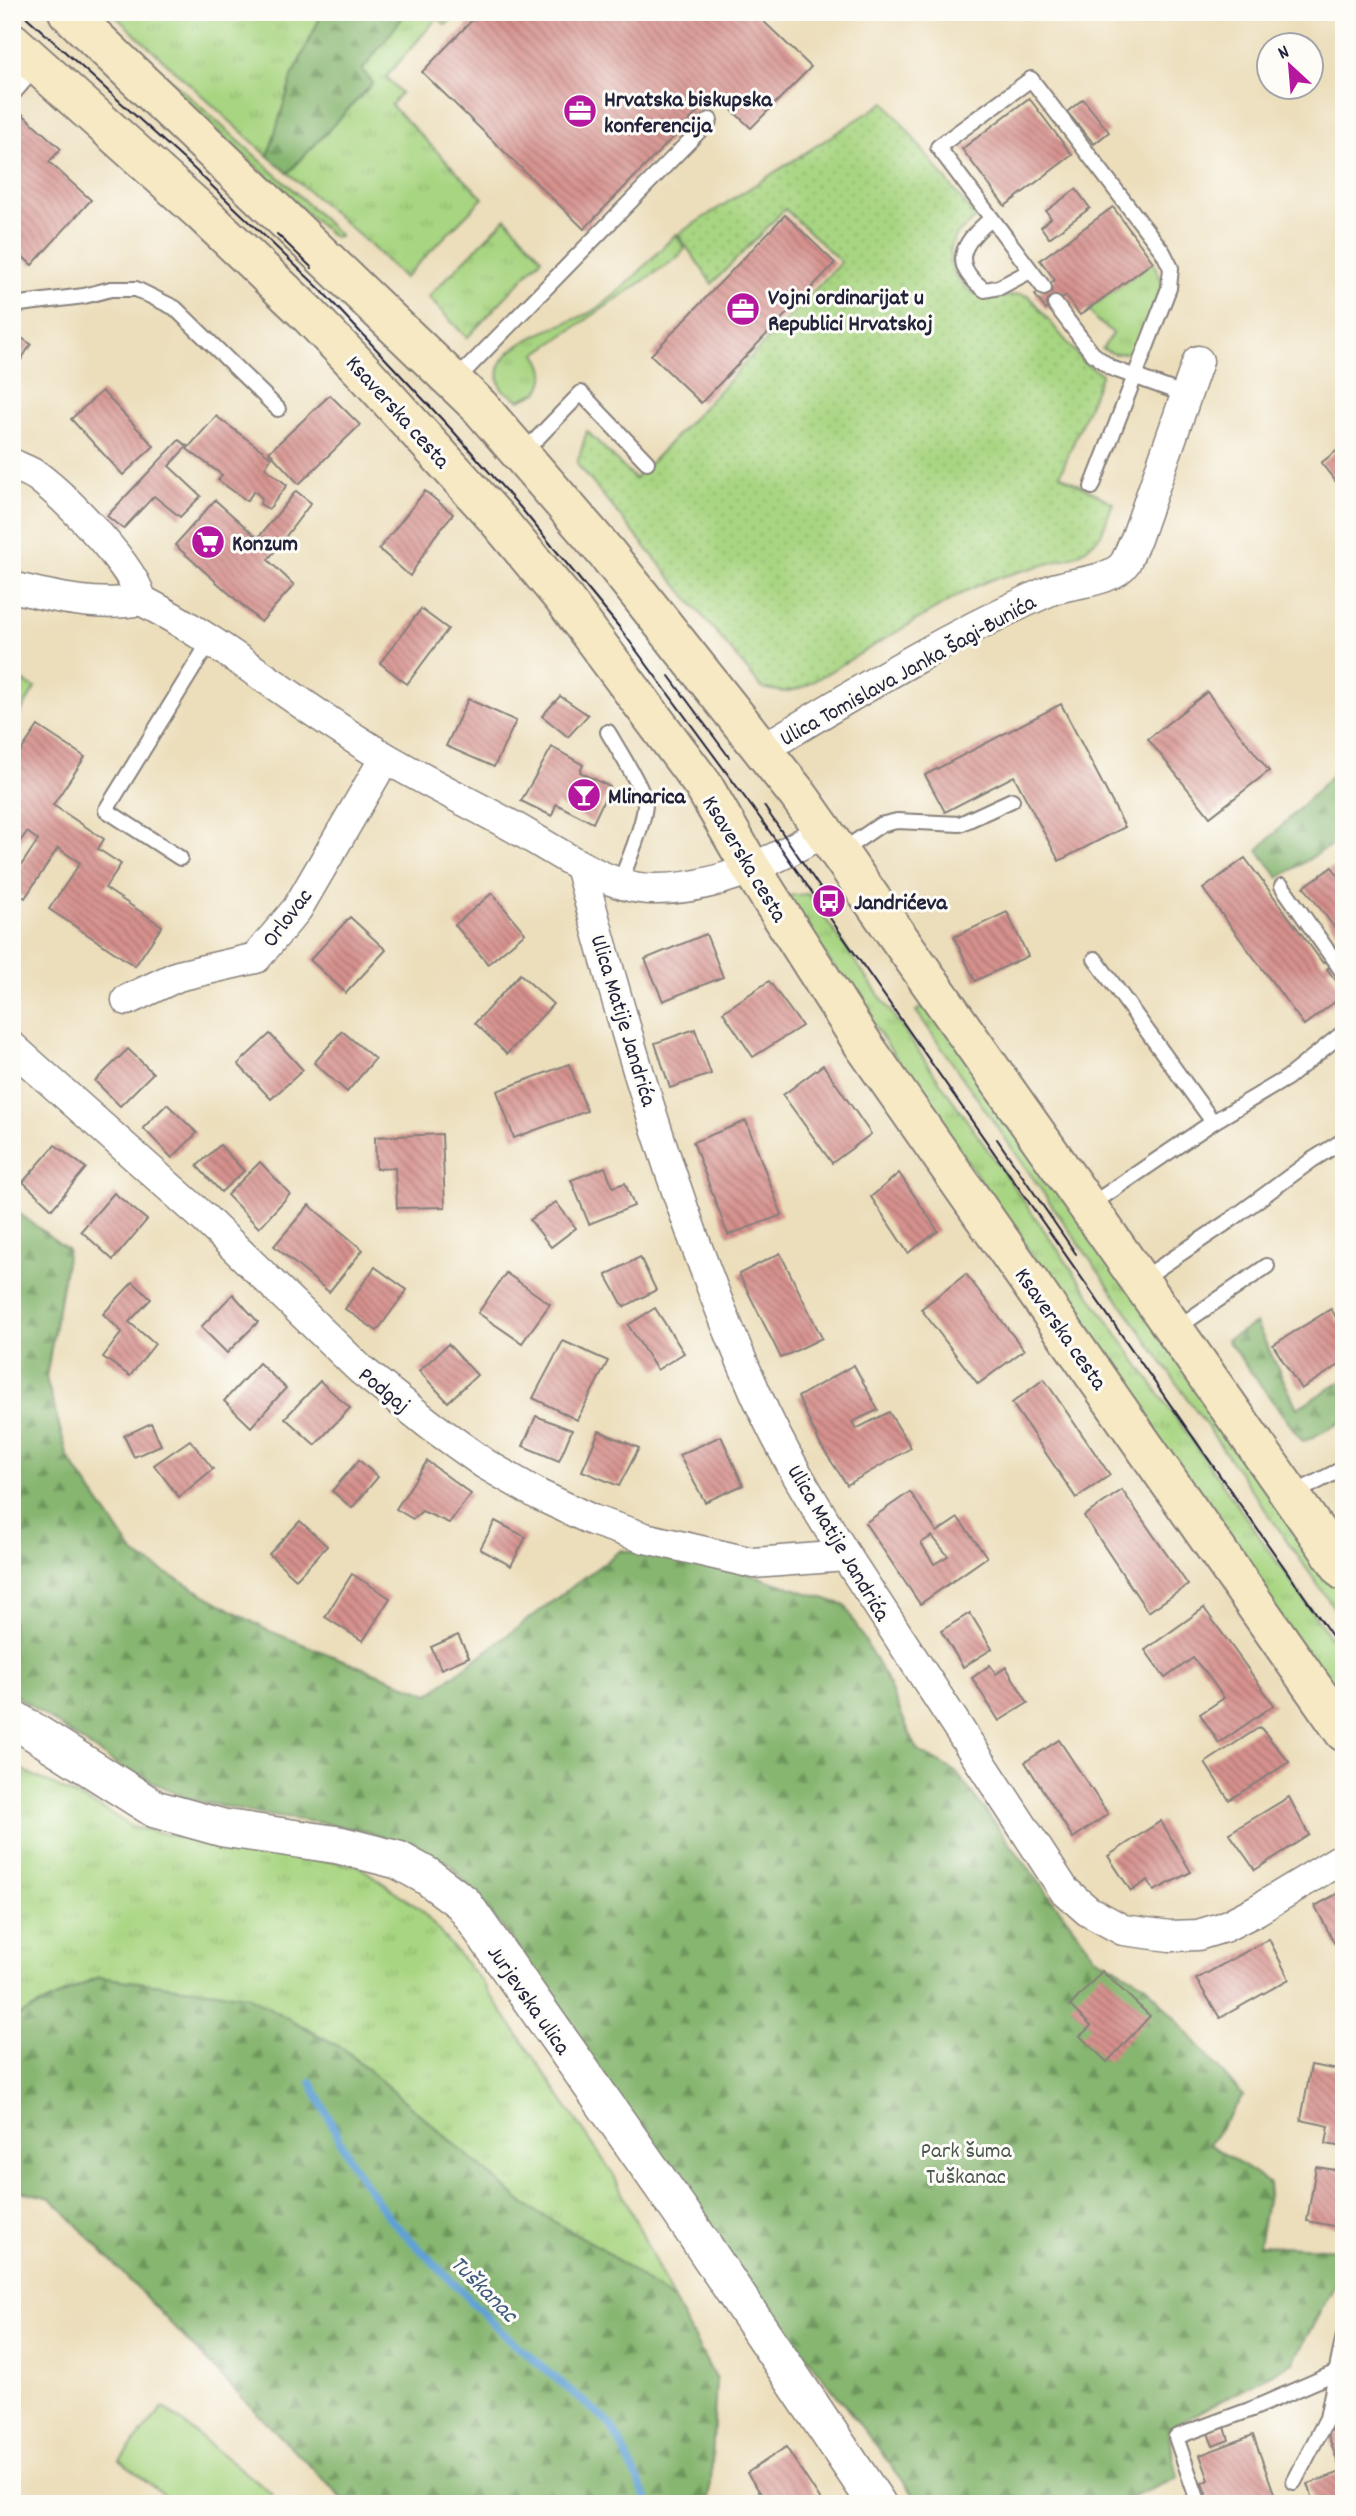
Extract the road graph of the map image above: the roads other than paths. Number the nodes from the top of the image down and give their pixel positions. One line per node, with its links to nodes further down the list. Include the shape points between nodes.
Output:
1 (68, 12): 12 (main road)
2 (25, 54): 3 (lane); 29 (main road, Ksaverska cesta, via 307,313 497,519 578,617 703,785)
3 (12, 95)
4 (710, 120): 12 (lane)
5 (991, 219): 6 (lane); 6 (lane, via 971,236 964,250 971,281 985,290); 11 (lane, via 938,147 1031,79 1171,268 1170,288)
6 (1030, 271): 7 (lane)
7 (1044, 288)
8 (1055, 304): 11 (lane, via 1092,353 1111,368)
9 (12, 306): 14 (lane, via 136,289 175,308)
10 (1198, 361): 13 (street, Ulica Tomislava Janka Šagi-Bunića)
11 (1136, 378): 13 (lane); 18 (lane)
12 (454, 382): 15 (main road)
13 (1186, 395): 23 (street, Ulica Tomislava Janka Šagi-Bunića, via 1123,565 1102,578 1055,589 984,621)
14 (278, 409)
15 (522, 453): 16 (lane, via 581,393); 23 (main road)
16 (647, 462)
17 (12, 464): 20 (street, via 36,475 78,514 134,579)
18 (1092, 487)
19 (12, 587): 20 (street, via 83,600)
20 (141, 600): 21 (street)
21 (210, 641): 24 (street); 27 (lane, via 106,810)
22 (608, 732): 30 (lane, via 645,803)
23 (763, 749): 26 (main road)
24 (385, 758): 28 (street); 34 (street, Orlovac, via 297,909 256,958 178,976)
25 (1012, 800): 26 (lane, via 961,824 897,821)
26 (831, 842): 29 (street, via 795,848); 39 (main road)
27 (180, 858)
28 (580, 866): 30 (street); 45 (street, Ulica Matije Jandrića, via 668,1163 726,1324 773,1428)
29 (751, 868): 30 (street, via 685,888 647,889); 48 (main road, Ksaverska cesta, via 863,1044)
30 (620, 882)
31 (1282, 886): 33 (lane)
32 (1095, 959): 37 (lane)
33 (1337, 964)
34 (127, 1000)
35 (1344, 1032): 37 (lane, via 1287,1078)
36 (12, 1047): 45 (street, Podgaj, via 202,1216 360,1369 485,1464 592,1520 645,1538 753,1563)
37 (1213, 1122): 39 (lane)
38 (1344, 1140): 41 (lane)
39 (1088, 1207): 41 (main road)
40 (1267, 1266): 42 (lane)
41 (1140, 1281): 42 (main road)
42 (1173, 1331): 44 (main road)
43 (1344, 1468): 44 (lane)
44 (1292, 1495): 46 (main road)
45 (846, 1556): 49 (street, Ulica Matije Jandrića, via 1064,1890 1088,1911 1123,1930 1198,1935 1246,1916)
46 (1344, 1571)
47 (12, 1718): 53 (street, Jurjevska ulica, via 155,1809 223,1828 339,1845 398,1860 463,1903 680,2211)
48 (1344, 1732)
49 (1344, 1857)
50 (1344, 2335): 51 (lane)
51 (1337, 2372): 52 (lane, via 1328,2418); 54 (lane, via 1176,2437)
52 (1294, 2482)
53 (877, 2504)
54 (1199, 2504)

